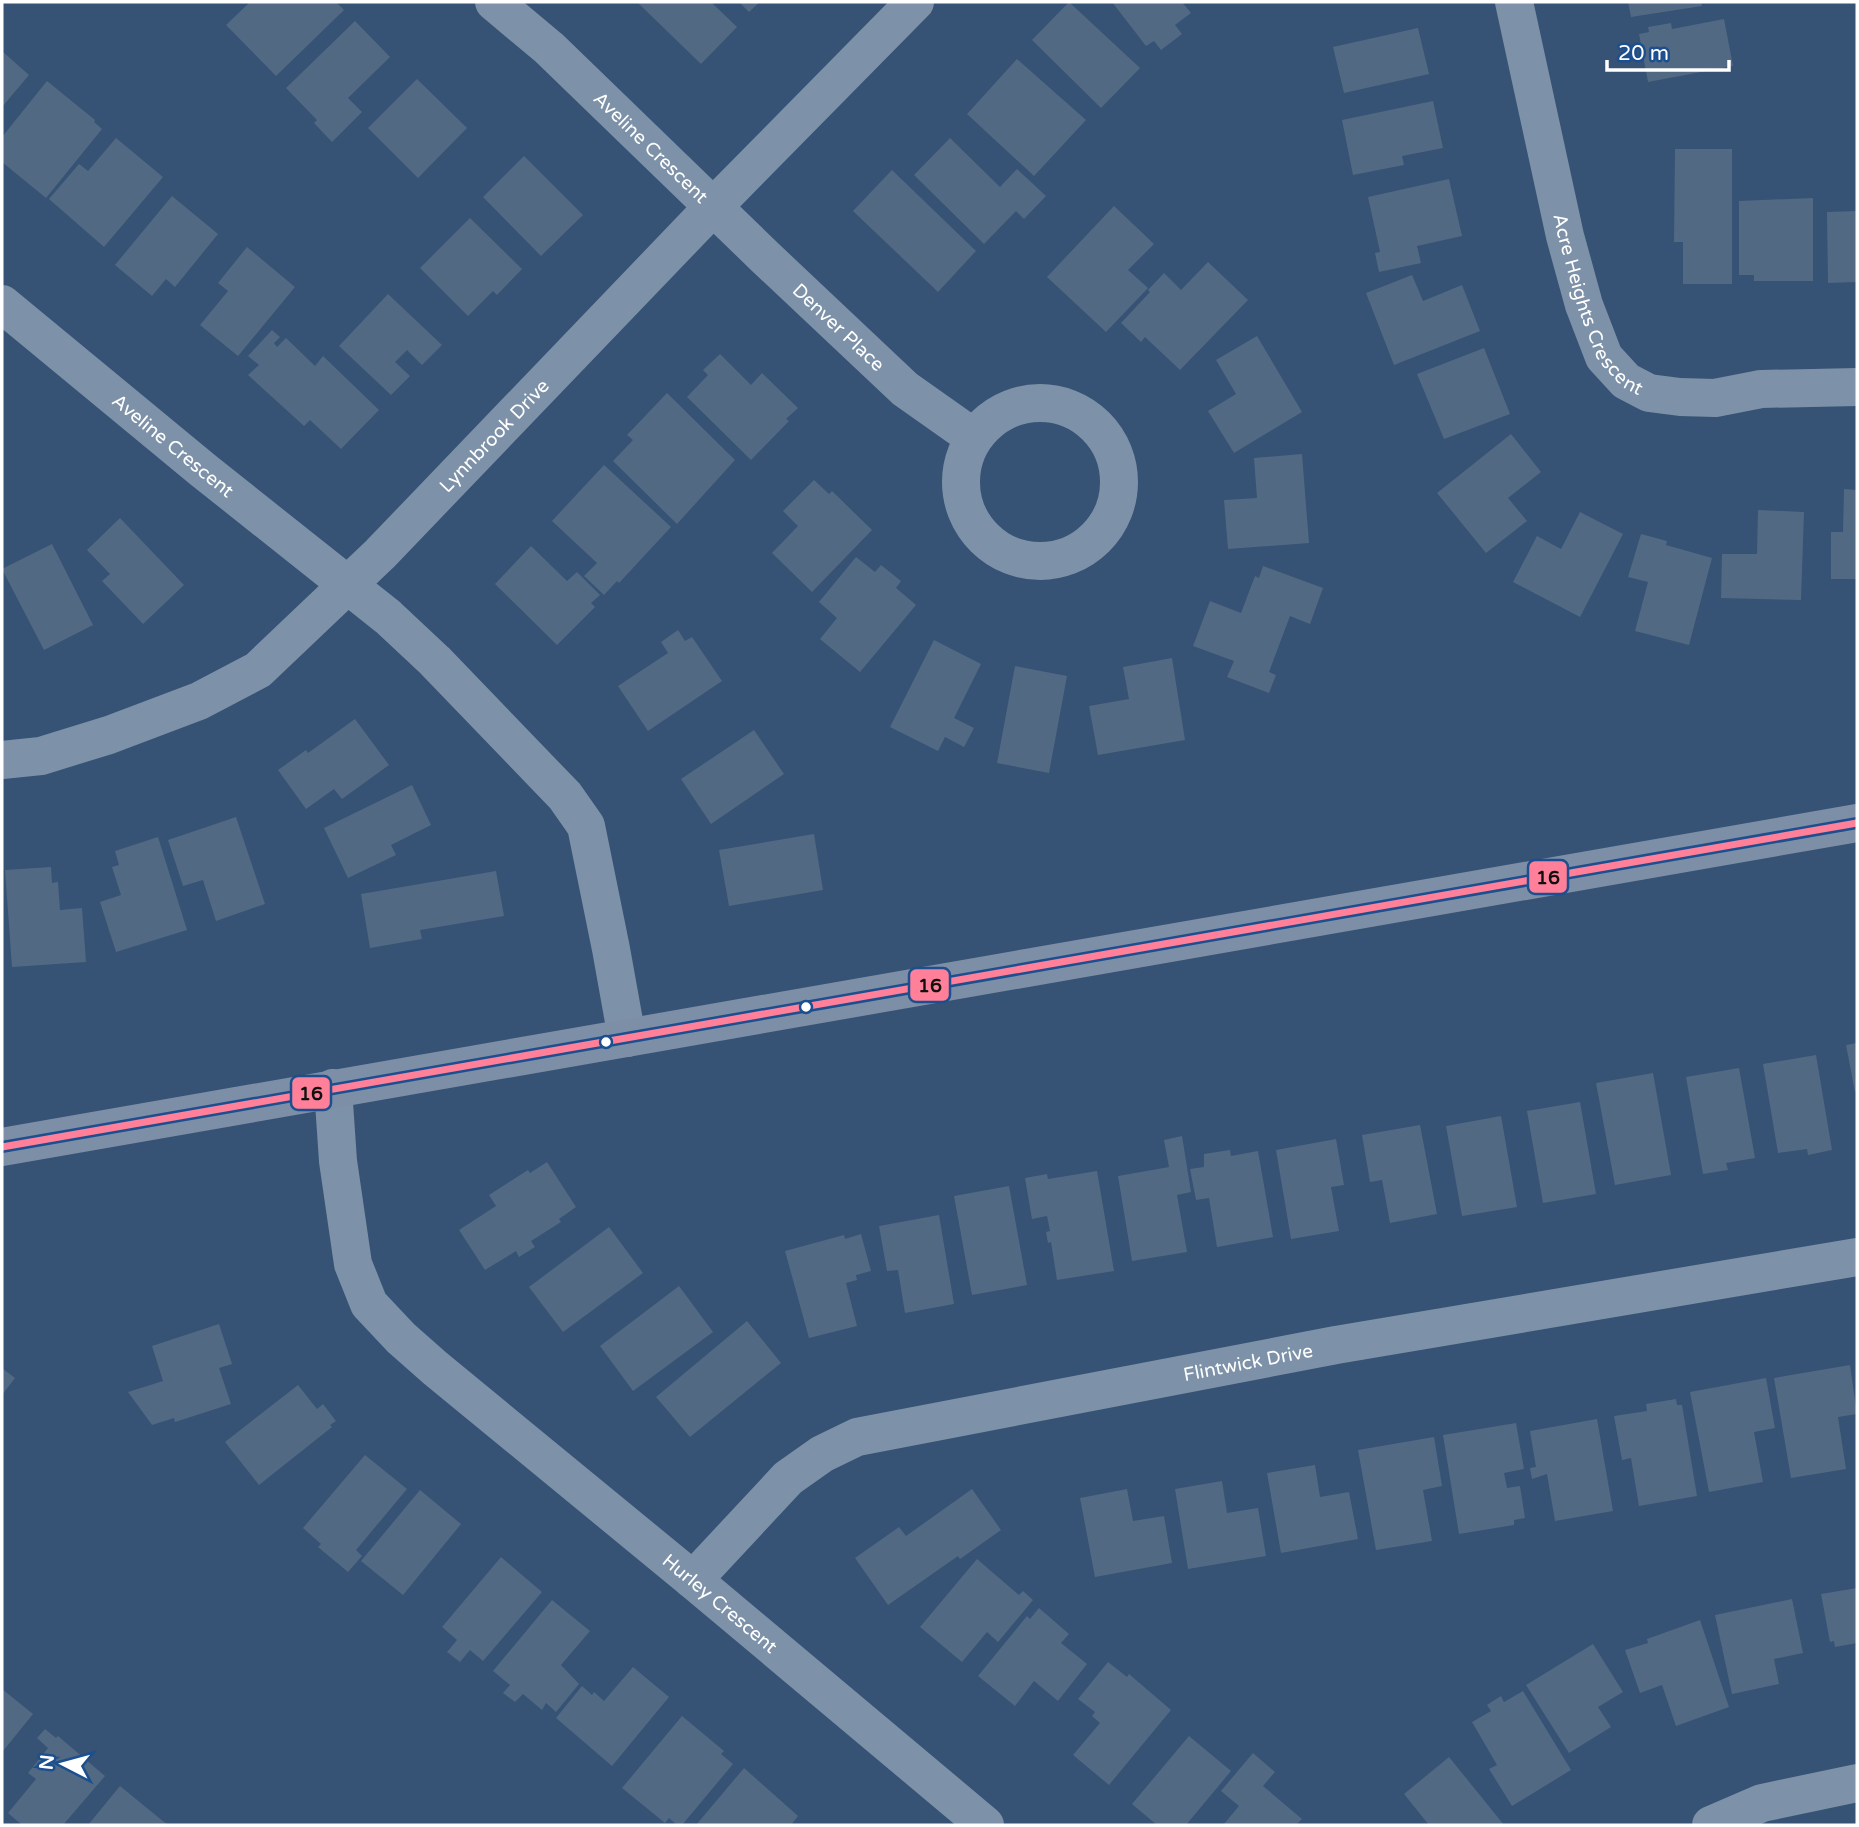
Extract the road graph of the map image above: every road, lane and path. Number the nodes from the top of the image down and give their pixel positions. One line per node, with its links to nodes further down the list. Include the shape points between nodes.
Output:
1 (494, 2): 4 (street, Aveline Crescent, via 549,48)
2 (915, 2): 4 (street, Lynnbrook Drive)
3 (1514, 2): 6 (street, Acre Heights Crescent, via 1565,236 1604,357 1626,381 1649,393 1680,397)
4 (713, 207): 7 (street, Denver Place, via 905,389); 8 (street, Lynnbrook Drive)
5 (2, 304): 8 (street, Aveline Crescent)
6 (1857, 387)
7 (973, 437): 7 (street, via 963,461 960,487 965,513 980,535 1000,552 1024,561 1050,562 1075,554 1096,539 1111,517 1119,491 1117,465 1108,440 1090,421 1067,407 1042,403 1015,406 992,418)
8 (347, 584): 9 (street, Lynnbrook Drive, via 258,670 199,701 41,756); 11 (street, Aveline Crescent, via 435,661 565,796 586,826)
9 (2, 760)
10 (1857, 823): 11 (main road)
11 (626, 1038): 12 (main road)
12 (333, 1088): 13 (main road); 15 (street, Hurley Crescent, via 353,1264 369,1304 435,1368)
13 (2, 1147)
14 (1857, 1257): 15 (street, Flintwick Drive, via 1336,1345 857,1437 822,1454 789,1478)
15 (693, 1580): 17 (street, Hurley Crescent)
16 (1857, 1783): 18 (street, via 1762,1802)
17 (985, 1825)
18 (1711, 1825)

